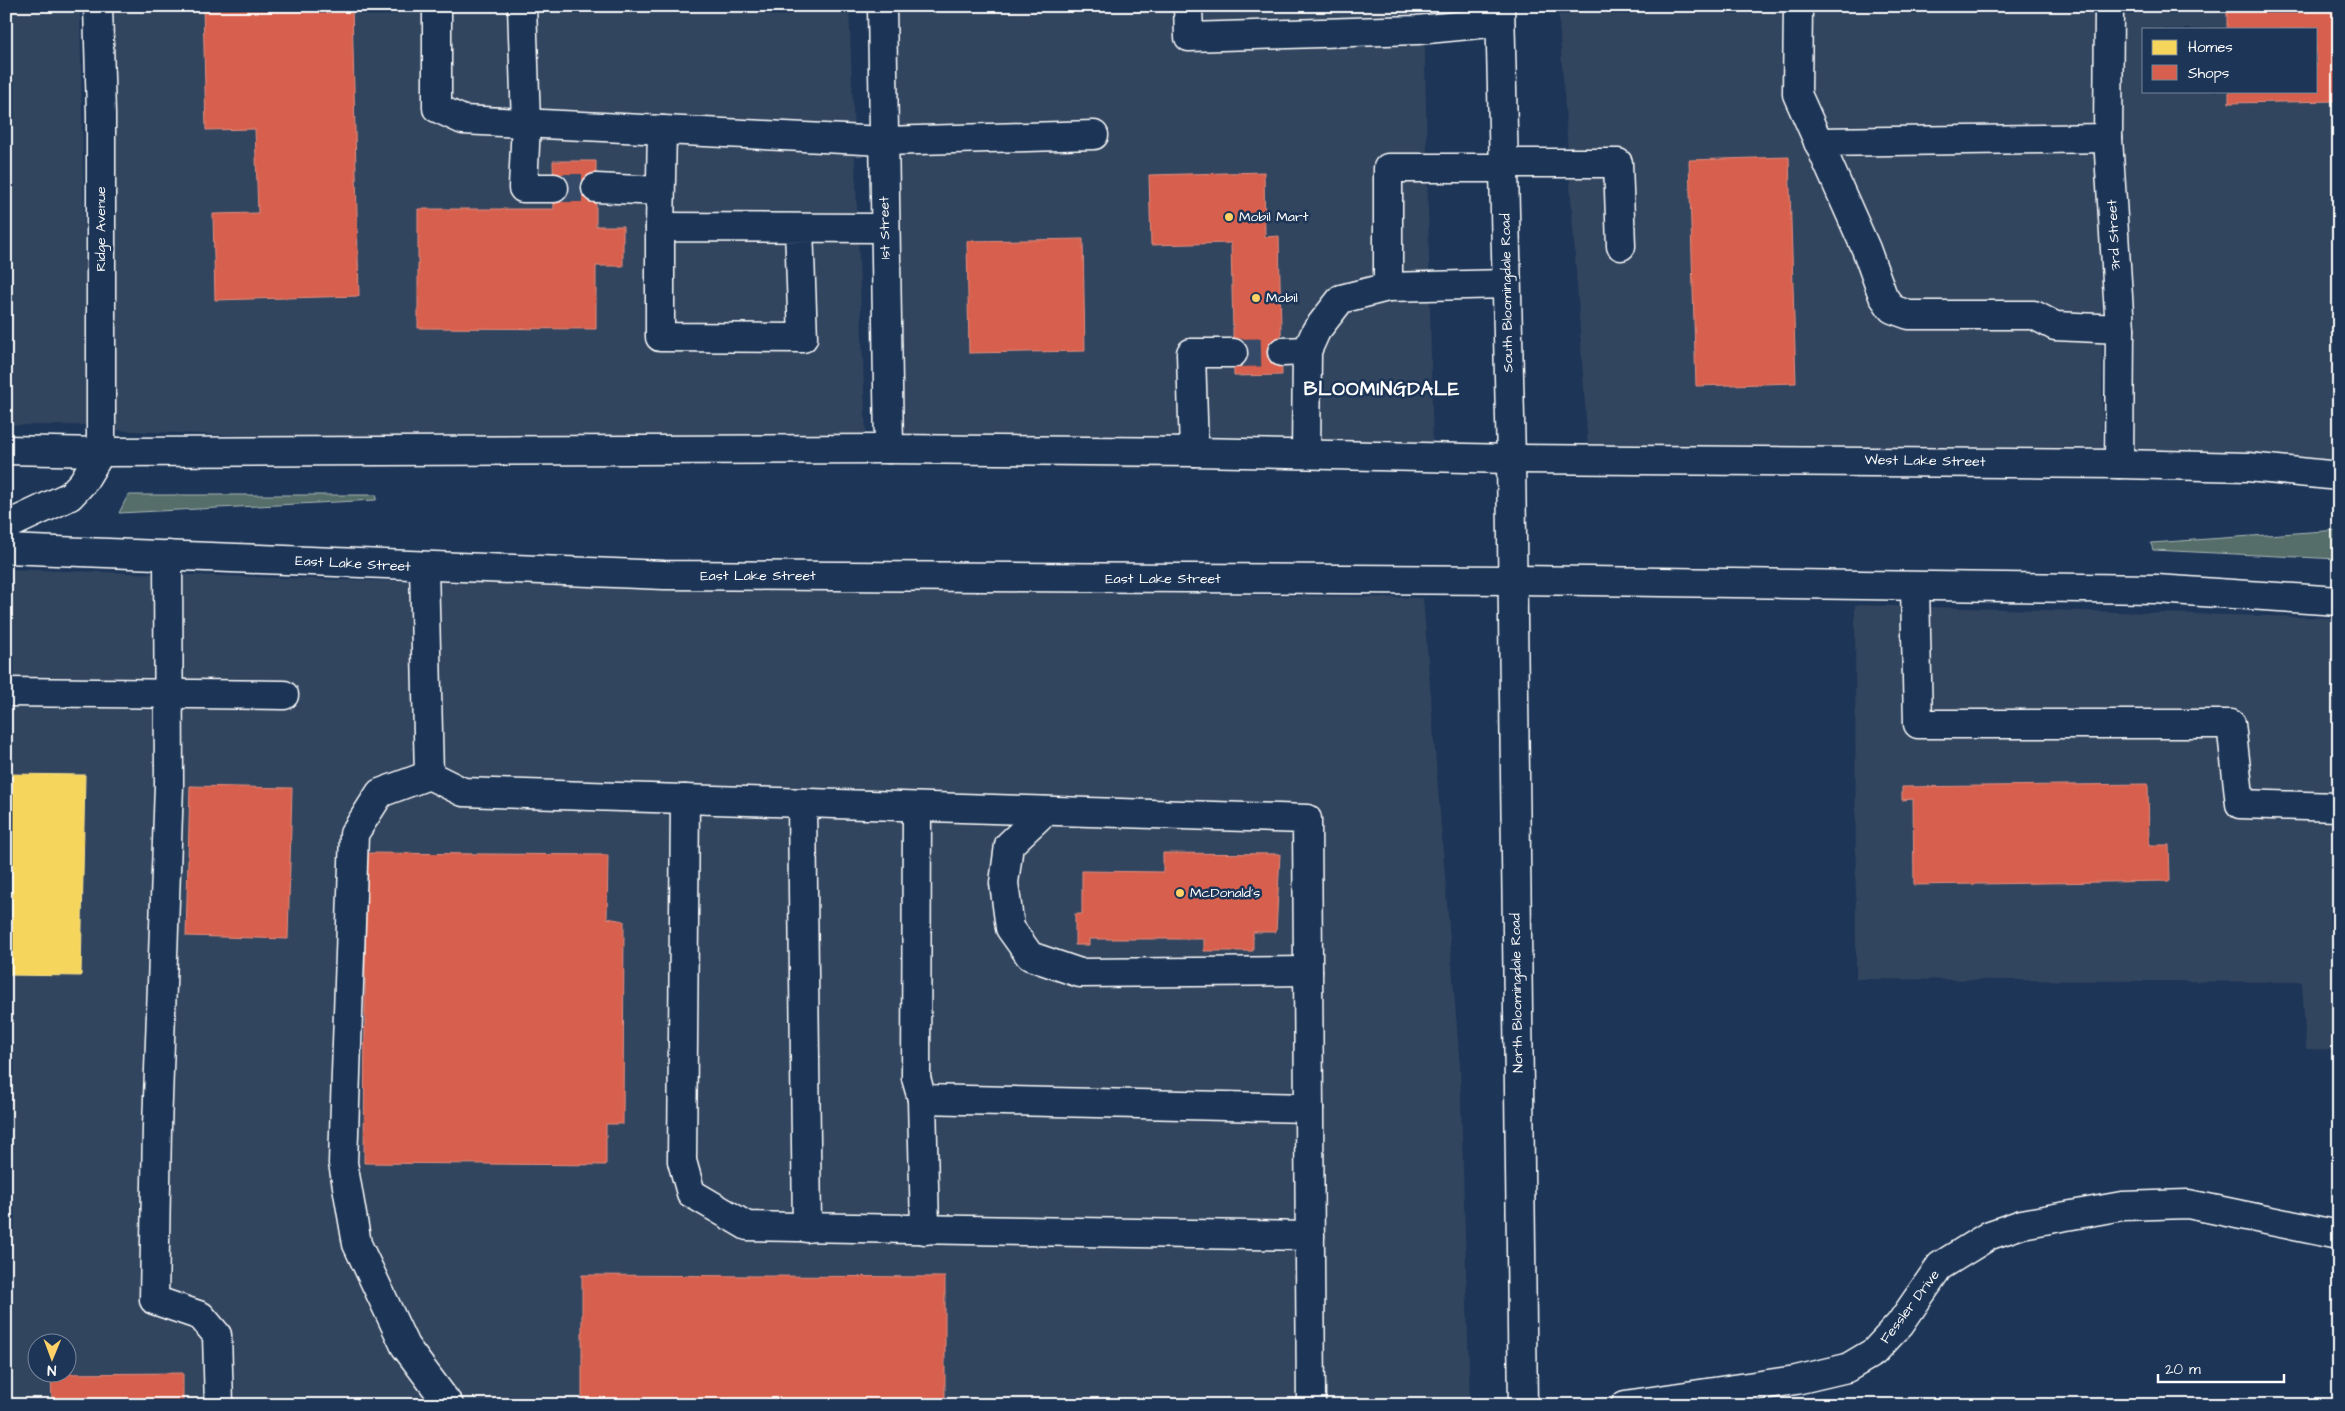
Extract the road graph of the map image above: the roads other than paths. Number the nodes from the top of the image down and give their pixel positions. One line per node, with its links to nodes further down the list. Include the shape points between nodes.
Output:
1 (98, 6): 29 (main road, Ridge Avenue)
2 (437, 6): 9 (main road, via 437,108 463,120)
3 (522, 6): 9 (main road)
4 (882, 6): 13 (main road, 1st Street)
5 (1188, 6): 8 (main road, via 1189,37 1418,30)
6 (1798, 6): 14 (main road, via 1797,94)
7 (2109, 6): 12 (main road, 3rd Street)
8 (1500, 14): 15 (main road, South Bloomingdale Road)
9 (526, 123): 10 (main road); 16 (main road, via 523,188)
10 (662, 130): 13 (main road); 18 (main road)
11 (1094, 135): 13 (main road)
12 (2108, 138): 14 (main road); 25 (main road, 3rd Street)
13 (884, 141): 21 (main road, 1st Street)
14 (1818, 142): 25 (main road, via 1883,296 1892,309 1909,315 2034,315 2055,326)
15 (1504, 165): 22 (main road, via 1618,163); 23 (main road, South Bloomingdale Road); 24 (main road, via 1388,168)
16 (554, 188)
17 (596, 188): 18 (main road)
18 (660, 191): 19 (main road)
19 (660, 227): 20 (main road); 20 (main road, via 660,338 803,338)
20 (799, 228): 21 (main road)
21 (885, 228): 27 (main road, 1st Street)
22 (1621, 246)
23 (1506, 284): 24 (main road); 32 (main road, South Bloomingdale Road)
24 (1388, 287): 31 (main road, via 1341,299 1316,331 1294,351)
25 (2120, 329): 33 (main road, 3rd Street)
26 (1233, 353): 30 (main road, via 1191,353)
27 (889, 449): 29 (main road); 30 (main road)
28 (6, 450): 29 (main road)
29 (102, 452): 35 (main road, via 70,496)
30 (1194, 452): 31 (main road)
31 (1306, 454): 32 (main road)
32 (1511, 459): 33 (main road, West Lake Street); 39 (main road, South Bloomingdale Road)
33 (2119, 464): 34 (main road, West Lake Street, via 2248,467)
34 (2339, 476)
35 (6, 526)
36 (6, 549): 37 (main road, East Lake Street)
37 (168, 555): 38 (main road, East Lake Street); 43 (main road)
38 (424, 567): 39 (main road, East Lake Street, via 664,575); 45 (main road)
39 (1511, 580): 40 (main road); 61 (main road, North Bloomingdale Road)
40 (1915, 587): 41 (main road, via 2156,589); 49 (main road, via 1918,724 2231,724 2240,804)
41 (2339, 601)
42 (6, 692): 43 (main road)
43 (169, 693): 44 (main road); 58 (main road, via 154,1300 201,1316 217,1335)
44 (284, 695)
45 (429, 775): 46 (main road, via 463,792); 59 (main road, via 380,794 354,834 343,1164 357,1244 405,1346)
46 (685, 800): 47 (main road); 54 (main road, via 684,1169 691,1193 747,1226)
47 (802, 804): 48 (main road); 54 (main road)
48 (917, 807): 50 (main road); 52 (main road, via 916,1078)
49 (2339, 807)
50 (1045, 811): 51 (main road, via 1307,819); 51 (main road, via 1009,845 1004,883 1010,928 1030,956 1080,973)
51 (1308, 971): 53 (main road)
52 (922, 1099): 53 (main road); 55 (main road)
53 (1309, 1108): 57 (main road)
54 (807, 1228): 55 (main road)
55 (925, 1230): 57 (main road)
56 (2339, 1235): 62 (main road, Fessler Drive, via 2188,1204 2122,1206 2022,1224 1990,1235 1940,1266 1900,1324 1874,1352 1847,1368 1796,1380)
57 (1310, 1236): 60 (main road)
58 (219, 1405)
59 (449, 1405)
60 (1311, 1405)
61 (1523, 1405)
62 (1624, 1405)

